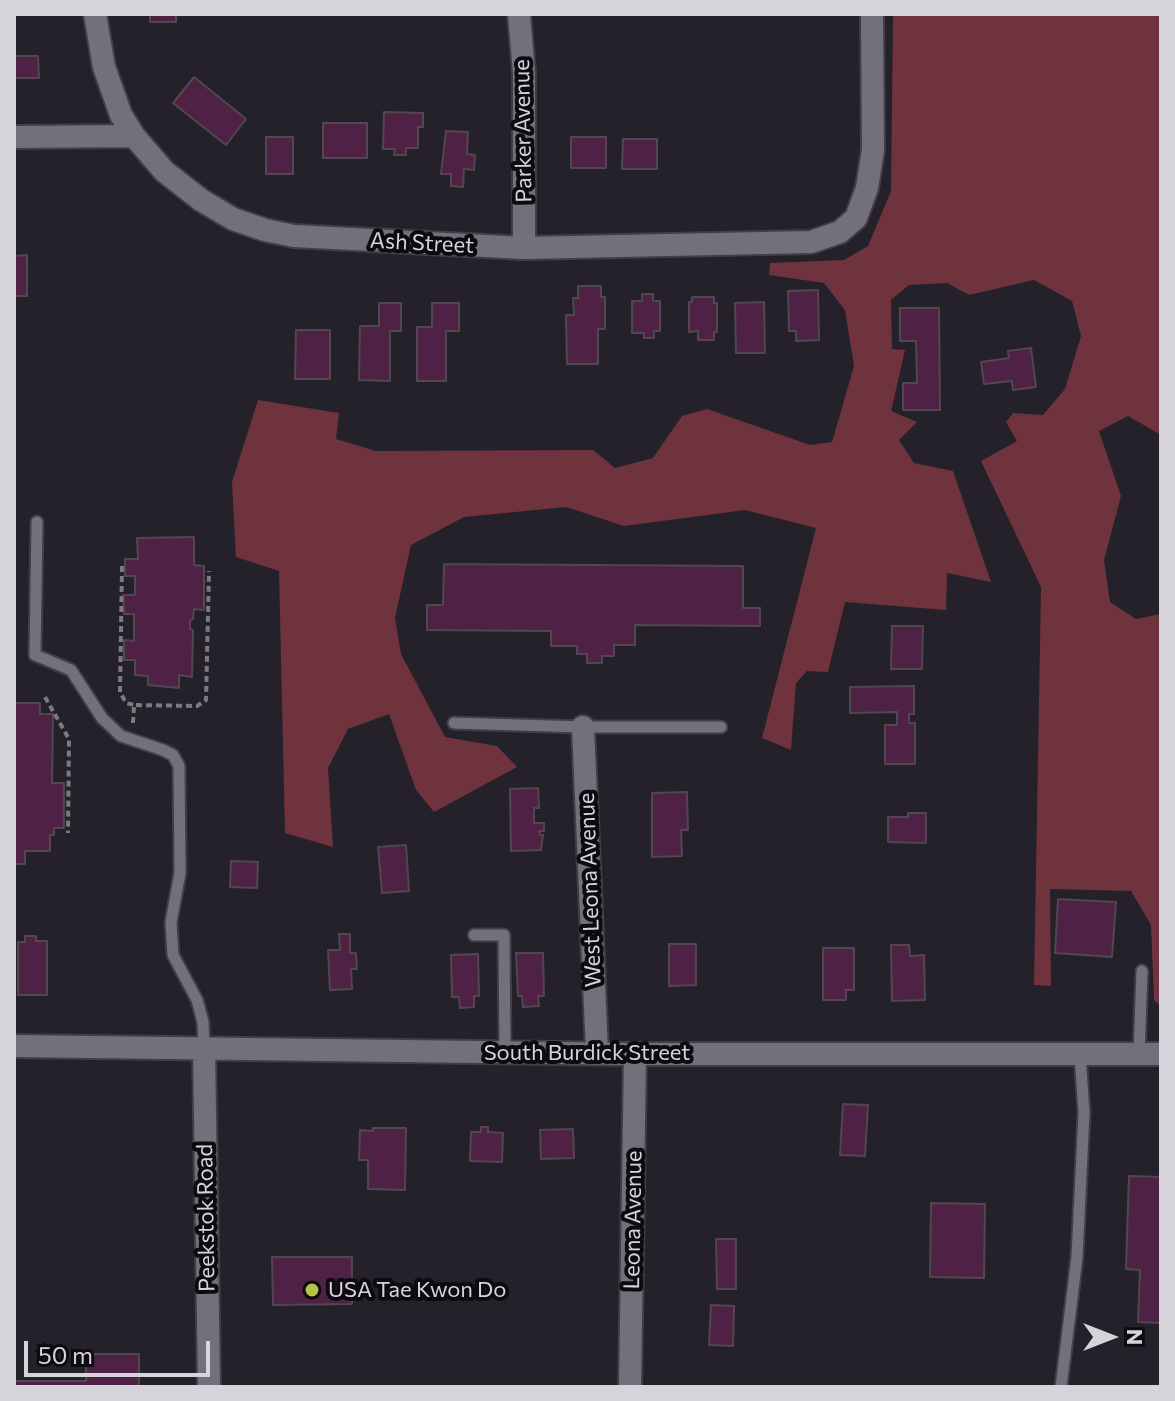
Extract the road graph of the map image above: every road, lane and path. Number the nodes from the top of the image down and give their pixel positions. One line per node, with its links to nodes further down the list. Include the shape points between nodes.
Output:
1 (95, 14): 4 (street, Ash Street, via 104,67)
2 (519, 14): 6 (street, Parker Avenue)
3 (872, 14): 6 (street, Ash Street, via 873,150 856,218 840,232 811,242)
4 (134, 136): 5 (street); 6 (street, Ash Street, via 164,171 201,200 265,230 319,238)
5 (14, 137)
6 (524, 248)
7 (37, 522): 20 (lane, via 35,655 71,670 102,718 121,736 173,755 179,766 180,873 172,944 197,1000)
8 (122, 566): 11 (path, via 120,692)
9 (209, 571): 11 (path, via 206,700 197,706)
10 (45, 697): 16 (path, via 69,739)
11 (134, 705): 13 (path)
12 (454, 723): 14 (lane)
13 (133, 725)
14 (583, 727): 15 (lane); 22 (street, West Leona Avenue)
15 (721, 727)
16 (68, 833)
17 (474, 935): 21 (lane, via 504,935)
18 (1142, 971): 25 (lane)
19 (14, 1046): 20 (street, South Burdick Street)
20 (204, 1048): 21 (street, South Burdick Street); 26 (street, Peekstok Road)
21 (505, 1052): 22 (street, South Burdick Street)
22 (597, 1053): 23 (street, South Burdick Street)
23 (635, 1054): 24 (street, South Burdick Street); 27 (street, Leona Avenue)
24 (1080, 1054): 25 (street, South Burdick Street); 28 (lane, via 1084,1113 1077,1257)
25 (1150, 1054)
26 (209, 1387)
27 (630, 1387)
28 (1061, 1387)

